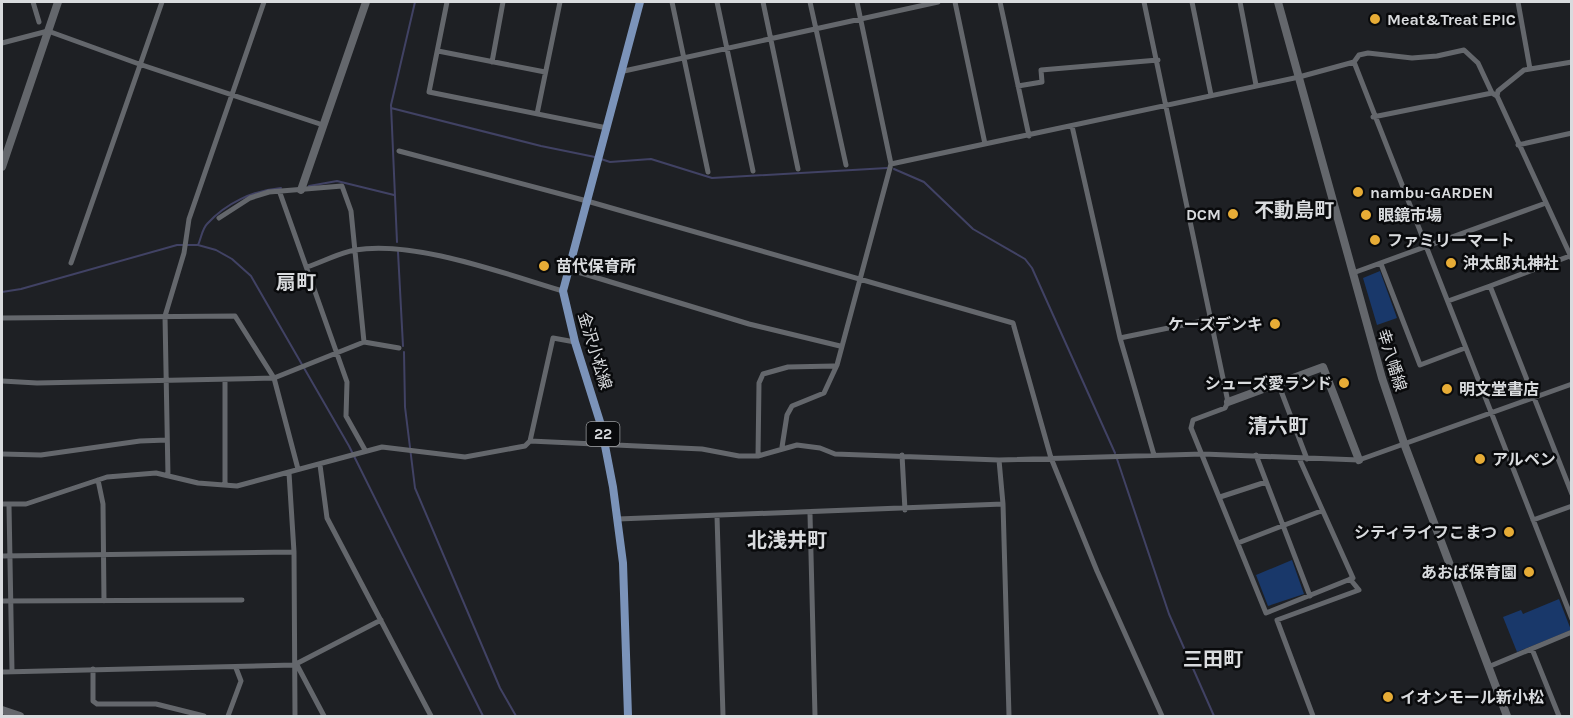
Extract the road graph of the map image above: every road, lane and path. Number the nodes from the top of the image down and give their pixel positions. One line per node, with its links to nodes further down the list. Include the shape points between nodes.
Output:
1 (33, 2): 26 (street)
2 (58, 2): 28 (street)
3 (162, 2): 38 (street)
4 (264, 2): 46 (street)
5 (366, 2): 51 (street)
6 (447, 2): 32 (street)
7 (503, 2): 35 (street)
8 (560, 2): 41 (street)
9 (640, 2): 40 (main road, 金沢小松線 / 22)
10 (672, 2): 33 (street)
11 (717, 2): 31 (street)
12 (763, 2): 29 (street)
13 (810, 2): 27 (street)
14 (857, 2): 25 (street)
15 (907, 2): 24 (street)
16 (938, 2): 24 (street)
17 (955, 2): 57 (street)
18 (1000, 2): 44 (street)
19 (1144, 2): 34 (street)
20 (1192, 2): 45 (street)
21 (1240, 2): 43 (street)
22 (1278, 2): 42 (street, 幸八幡線)
23 (1518, 2): 39 (street)
24 (908, 9): 25 (street)
25 (861, 20): 27 (street); 60 (street)
26 (39, 22)
27 (816, 29): 29 (street); 61 (street)
28 (48, 31): 30 (street); 38 (street); 56 (street)
29 (771, 38): 31 (street); 63 (street)
30 (2, 43)
31 (727, 48): 33 (street); 64 (street)
32 (438, 51): 35 (street); 49 (street, via 429,92)
33 (684, 58): 40 (street); 65 (street)
34 (1158, 60): 44 (street, via 1041,70 1042,82); 48 (street)
35 (492, 62): 41 (street)
36 (1354, 62): 42 (street); 47 (street, via 1368,52 1412,58 1464,50 1482,68); 50 (street)
37 (1572, 62): 39 (street)
38 (139, 64): 46 (street); 74 (street)
39 (1530, 69): 47 (street)
40 (624, 71): 53 (main road, 金沢小松線 / 22)
41 (546, 72): 49 (street)
42 (1299, 76): 43 (street); 78 (street, 幸八幡線)
43 (1256, 85): 45 (street)
44 (1018, 86): 55 (street)
45 (1211, 94): 48 (street)
46 (233, 95): 51 (street); 83 (street, via 189,219 184,253)
47 (1494, 95): 50 (street); 58 (street)
48 (1167, 105): 52 (street); 85 (street)
49 (537, 114): 53 (street)
50 (1373, 117): 71 (street)
51 (323, 125): 66 (street)
52 (1072, 126): 55 (street); 86 (street)
53 (607, 128): 68 (main road, 金沢小松線 / 22)
54 (1572, 133): 58 (street)
55 (1029, 136): 57 (street)
56 (6, 144): 62 (street)
57 (985, 144): 60 (street)
58 (1518, 145): 69 (street)
59 (399, 151): 68 (street)
60 (891, 164): 79 (street)
61 (846, 165)
62 (2, 167)
63 (798, 169)
64 (753, 171)
65 (708, 172)
66 (301, 190): 67 (street); 72 (street, via 342,186 351,211)
67 (280, 193): 70 (street, via 250,198); 76 (street)
68 (587, 201): 77 (main road, 金沢小松線 / 22); 79 (street)
69 (1546, 203): 71 (street); 73 (street)
70 (219, 218)
71 (1426, 246): 75 (street); 82 (street)
72 (354, 250): 76 (street); 81 (street, via 403,249); 87 (street)
73 (1570, 255): 80 (street)
74 (71, 263)
75 (1381, 264): 78 (street); 91 (street, via 1420,365)
76 (307, 267): 92 (street)
77 (568, 269): 81 (main road, 金沢小松線 / 22); 89 (street, via 749,324)
78 (1353, 273): 106 (street, 幸八幡線)
79 (858, 279): 89 (street); 115 (street, via 1013,323)
80 (1490, 286): 82 (street); 100 (street)
81 (563, 291): 88 (main road, 金沢小松線 / 22)
82 (1448, 301): 91 (street)
83 (165, 316): 84 (street); 94 (street, via 235,316); 95 (street)
84 (2, 318)
85 (1212, 319): 86 (street); 101 (street)
86 (1120, 338): 112 (street)
87 (364, 342): 90 (street); 92 (street)
88 (575, 342): 104 (street, via 553,338); 105 (main road, 金沢小松線 / 22)
89 (840, 346): 93 (street)
90 (399, 348)
91 (1465, 348): 102 (street)
92 (338, 352): 94 (street); 108 (street, via 347,382 346,416)
93 (834, 366): 107 (street, via 824,393 792,406); 114 (street, via 788,366 762,374)
94 (274, 378): 96 (street); 121 (street)
95 (168, 379): 96 (street); 97 (street); 103 (street)
96 (225, 380): 126 (street)
97 (2, 381)
98 (1278, 383): 101 (street); 117 (street); 119 (street, via 1323,367)
99 (1572, 384): 100 (street)
100 (1533, 397): 102 (street); 127 (street)
101 (1228, 402): 110 (street, via 1225,408 1193,420 1191,428)
102 (1491, 412): 106 (street); 138 (street)
103 (167, 440): 109 (street, via 41,455); 123 (street)
104 (530, 441): 105 (street, via 591,442); 108 (street, via 525,446 465,457 382,447)
105 (606, 446): 114 (street, via 702,449); 137 (main road, 金沢小松線 / 22)
106 (1405, 446): 119 (street); 156 (street, 幸八幡線)
107 (782, 447): 111 (street, via 820,448 835,454); 114 (street)
108 (363, 450): 120 (street)
109 (2, 454)
110 (1203, 454): 112 (street); 113 (street); 128 (street)
111 (902, 455): 118 (street); 133 (street)
112 (1154, 455): 115 (street)
113 (1256, 455): 116 (street); 125 (street)
114 (758, 456)
115 (1052, 458): 118 (street); 172 (street)
116 (1299, 458): 117 (street); 134 (street)
117 (1307, 459): 119 (street)
118 (999, 460): 130 (street)
119 (1359, 460)
120 (320, 465): 121 (street); 152 (street, via 327,518)
121 (298, 469): 122 (street)
122 (289, 473): 126 (street, via 237,486); 141 (street)
123 (168, 476): 124 (street, via 146,473); 126 (street)
124 (99, 480): 131 (street, via 26,504); 142 (street)
125 (1266, 482): 128 (street); 139 (street)
126 (225, 484)
127 (1572, 494)
128 (1220, 497): 140 (street)
129 (2, 504): 131 (street)
130 (1004, 504): 133 (street); 171 (street)
131 (9, 505): 144 (street)
132 (1572, 506): 138 (street)
133 (905, 510): 135 (street)
134 (1321, 511): 139 (street); 145 (street, via 1353,578)
135 (810, 514): 136 (street); 170 (street)
136 (717, 516): 137 (street); 169 (street)
137 (618, 519): 168 (main road, 金沢小松線 / 22, via 625,594)
138 (1533, 520): 151 (street)
139 (1282, 525): 140 (street); 146 (street)
140 (1238, 543): 146 (street, via 1266,614)
141 (294, 552): 142 (street); 155 (street)
142 (104, 555): 144 (street); 150 (street)
143 (2, 556): 144 (street)
144 (9, 556): 149 (street)
145 (1350, 579): 146 (street); 173 (street, via 1359,590 1277,620)
146 (1310, 596)
147 (242, 600): 150 (street)
148 (2, 601): 149 (street)
149 (10, 601): 150 (street); 159 (street)
150 (104, 601)
151 (1572, 619)
152 (381, 620): 155 (street); 167 (street)
153 (1572, 632): 154 (street)
154 (1532, 649): 156 (street); 175 (street)
155 (296, 665): 157 (street); 165 (street); 166 (street)
156 (1488, 667): 174 (street, 幸八幡線)
157 (236, 668): 158 (street); 164 (street, via 241,681)
158 (93, 669): 159 (street); 163 (street, via 93,701 98,704 156,704)
159 (12, 671): 160 (street)
160 (2, 672)
161 (2, 710): 162 (street)
162 (20, 717)
163 (204, 717)
164 (228, 717)
165 (295, 717)
166 (324, 717)
167 (431, 717)
168 (628, 717)
169 (723, 717)
170 (815, 717)
171 (1009, 717)
172 (1162, 717)
173 (1313, 717)
174 (1507, 717)
175 (1558, 717)

